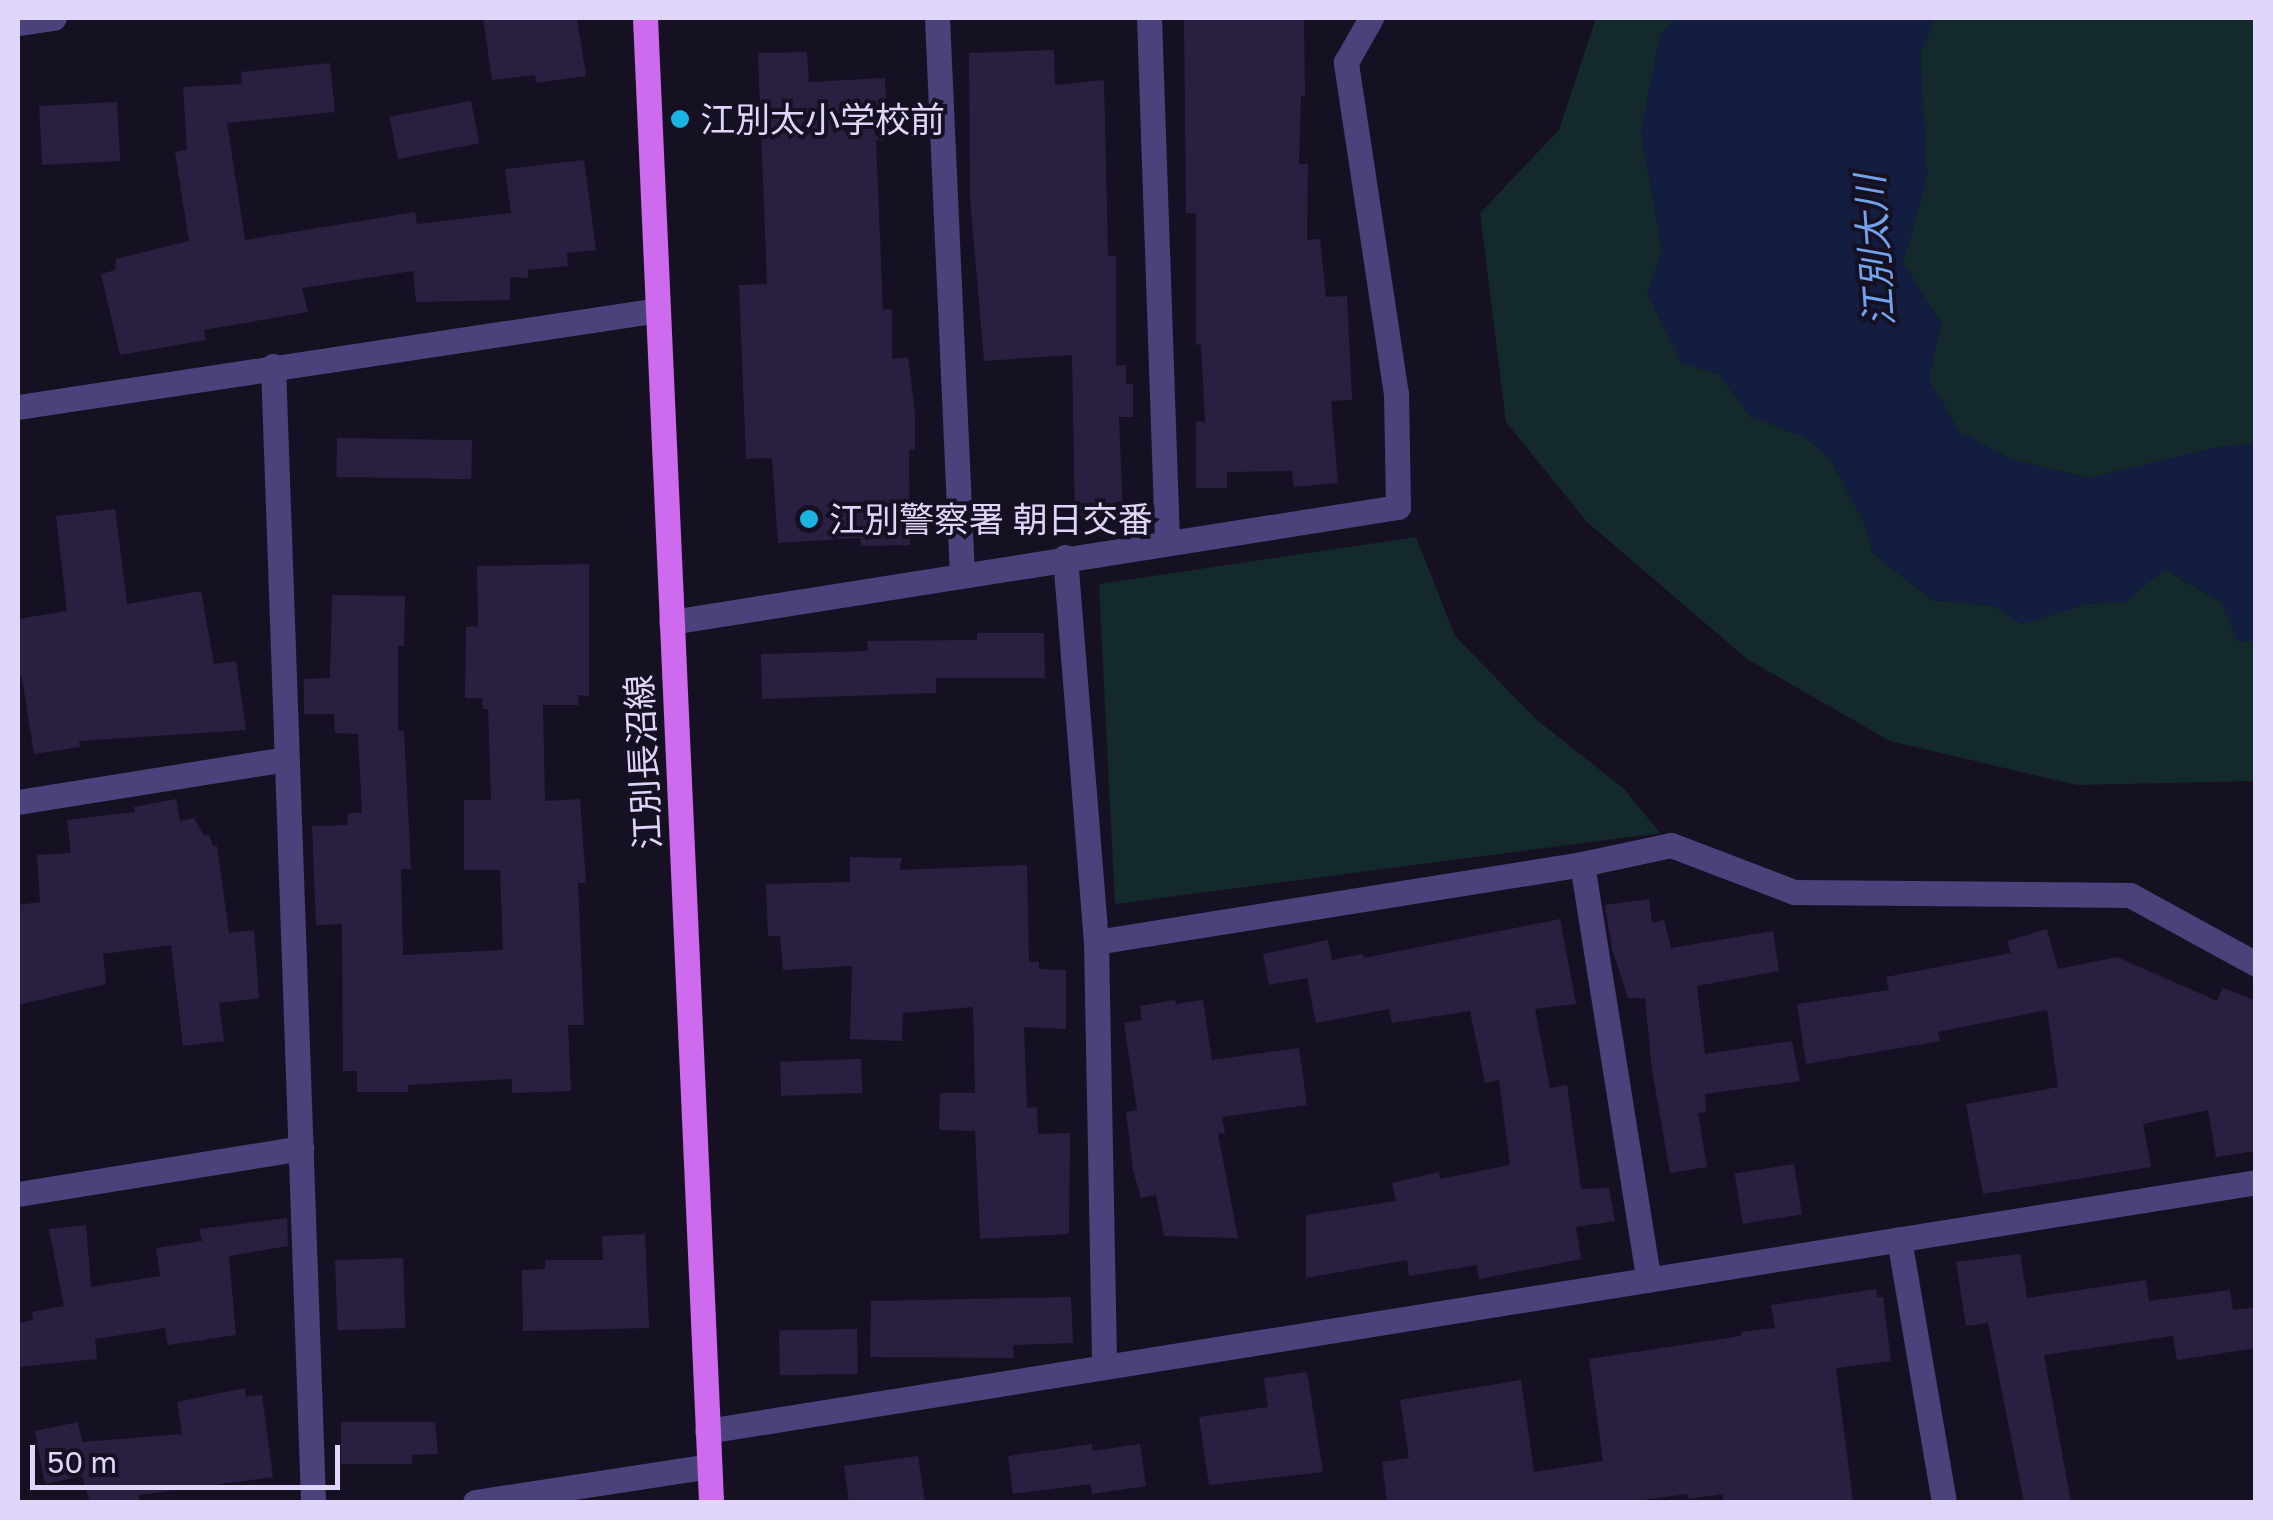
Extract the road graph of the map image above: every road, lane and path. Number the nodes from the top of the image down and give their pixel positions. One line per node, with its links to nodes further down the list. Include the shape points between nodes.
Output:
1 (54, 18): 6 (street)
2 (645, 18): 7 (main road, 江別長沼線)
3 (938, 18): 12 (street)
4 (1150, 18): 10 (street)
5 (1371, 18): 10 (street, via 1346,62 1396,394 1398,506)
6 (18, 23)
7 (658, 310): 8 (street); 13 (main road, 江別長沼線)
8 (273, 366): 9 (street); 14 (street)
9 (18, 407)
10 (1167, 541): 11 (street)
11 (1065, 557): 12 (street); 17 (street)
12 (962, 574): 13 (street)
13 (672, 622): 25 (main road, 江別長沼線)
14 (287, 759): 15 (street); 19 (street)
15 (18, 802)
16 (1582, 864): 17 (street); 18 (street, via 1671,845 1794,892 2130,895); 23 (street)
17 (1096, 942): 24 (street)
18 (2256, 964)
19 (300, 1148): 21 (street); 27 (street)
20 (2256, 1182): 22 (street)
21 (18, 1194)
22 (1899, 1239): 23 (street); 30 (street)
23 (1649, 1280): 24 (street)
24 (1104, 1367): 25 (street)
25 (707, 1431): 26 (main road, 江別長沼線)
26 (709, 1466): 28 (street); 29 (main road, 江別長沼線)
27 (314, 1502)
28 (474, 1502)
29 (711, 1502)
30 (1944, 1502)

